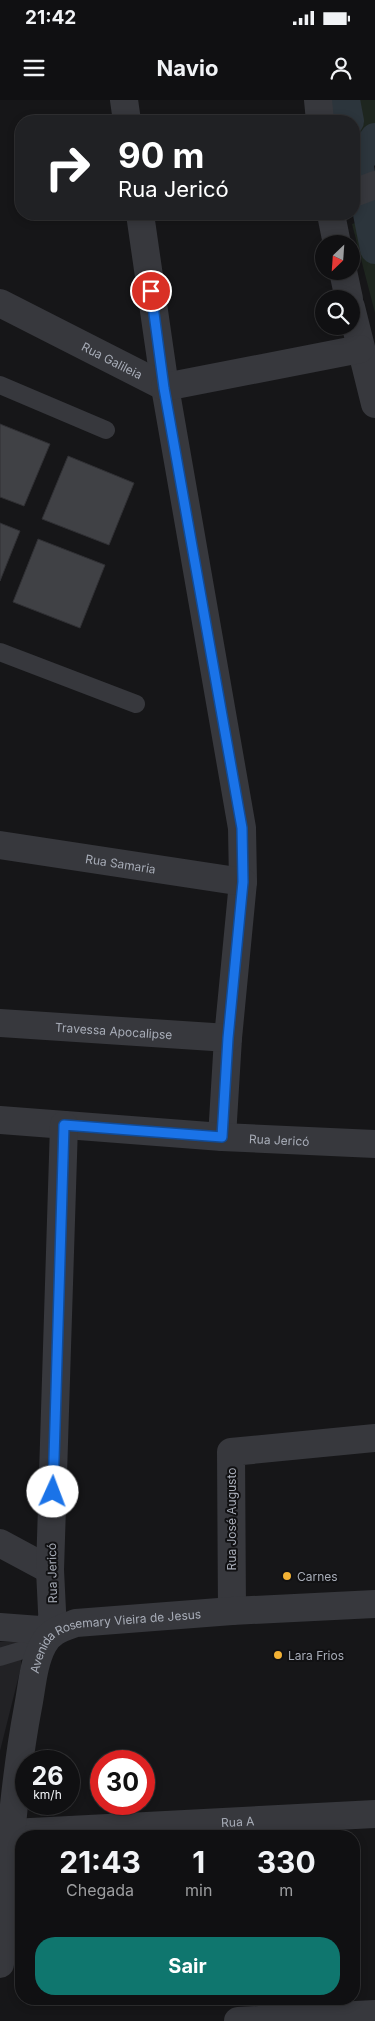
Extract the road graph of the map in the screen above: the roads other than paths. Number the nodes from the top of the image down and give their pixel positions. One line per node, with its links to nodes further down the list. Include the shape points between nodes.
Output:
1 (124, 100): 3 (street)
2 (318, 100): 4 (street)
3 (126, 115)
4 (319, 115)
5 (375, 185): 6 (street)
6 (360, 191)
7 (141, 220): 14 (street)
8 (332, 220): 9 (street)
9 (336, 235)
10 (0, 303): 14 (street, Rua Galileia)
11 (357, 335): 12 (street)
12 (360, 349): 14 (street); 15 (street)
13 (0, 385): 16 (lane)
14 (164, 388): 20 (street, via 242,828)
15 (375, 404)
16 (106, 430)
17 (0, 652): 18 (lane)
18 (136, 704)
19 (0, 845): 20 (street, Rua Samaria)
20 (243, 882): 22 (street)
21 (0, 1023): 22 (street, Travessa Apocalipse)
22 (228, 1038): 25 (street)
23 (0, 1120): 24 (street, Rua Jericó)
24 (64, 1125): 25 (street, Rua Jericó); 29 (street, Rua Jericó)
25 (222, 1137): 26 (street, Rua Jericó)
26 (375, 1144)
27 (375, 1438): 31 (street, Rua José Augusto, via 231,1452)
28 (0, 1542): 29 (street)
29 (50, 1570): 33 (street, Rua Jericó)
30 (375, 1604): 31 (street, Avenida Rosemary Vieira de Jesus)
31 (232, 1611): 33 (street, Avenida Rosemary Vieira de Jesus, via 76,1623)
32 (0, 1627): 33 (street)
33 (48, 1637): 34 (lane); 37 (street, Avenida Rosemary Vieira de Jesus, via 37,1660 24,1729)
34 (0, 1656)
35 (375, 1814): 36 (street, Rua A)
36 (69, 1830)
37 (12, 1833): 38 (street, Rua A); 39 (street, Avenida Rosemary Vieira de Jesus)
38 (15, 1833)
39 (0, 1964)
40 (375, 2014): 41 (street)
41 (238, 2021)

